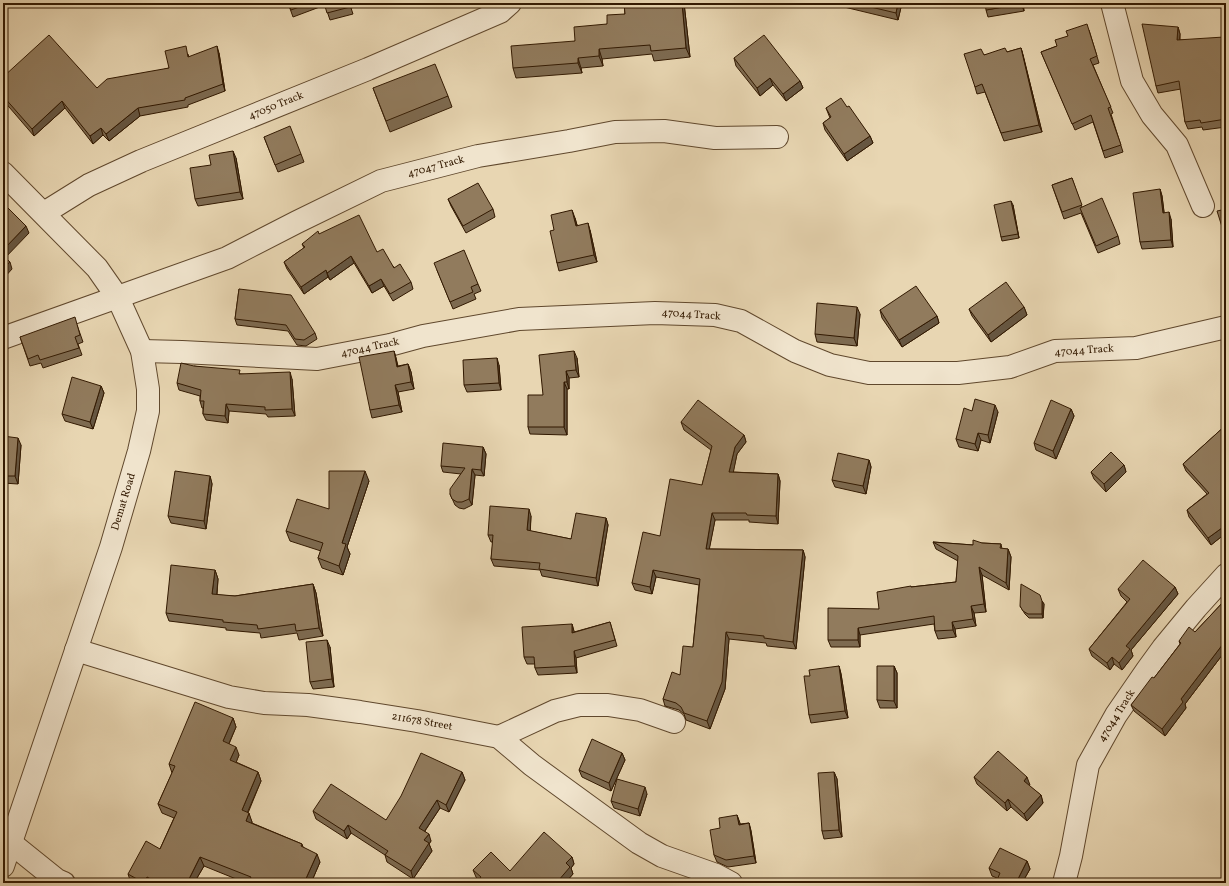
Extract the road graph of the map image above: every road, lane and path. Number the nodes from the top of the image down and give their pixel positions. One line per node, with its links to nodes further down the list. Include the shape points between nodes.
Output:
1 (1112, 3): 5 (street, via 1132,81 1152,115 1177,145)
2 (502, 6): 6 (street, 47050 Track, via 368,69 141,161 89,185)
3 (777, 137): 7 (street, 47047 Track, via 715,138 664,131 615,132 478,156 381,181 227,258)
4 (3, 173): 6 (street, Demat Road)
5 (1203, 206)
6 (44, 213): 7 (street, Demat Road, via 96,268)
7 (118, 298): 9 (street, 47047 Track); 10 (street, Demat Road)
8 (1226, 327): 10 (street, 47044 Track, via 1136,348 1055,351 1010,367 958,373 869,373 830,365 794,351 741,321 715,315 655,313 519,319 317,359)
9 (3, 338)
10 (142, 351): 12 (street, Demat Road, via 148,390 148,411 111,547)
11 (1226, 576): 19 (street, 47044 Track, via 1159,654 1116,715 1088,765)
12 (76, 650): 14 (street, 211678 Street, via 229,697 360,712); 15 (street, Demat Road)
13 (674, 722): 14 (street, via 640,710 608,705 579,705 555,711)
14 (499, 737): 18 (street, 211678 Street, via 532,765 638,843 662,856)
15 (11, 843): 16 (street, Demat Road); 17 (street)
16 (3, 866)
17 (64, 883)
18 (731, 883)
19 (1064, 883)

